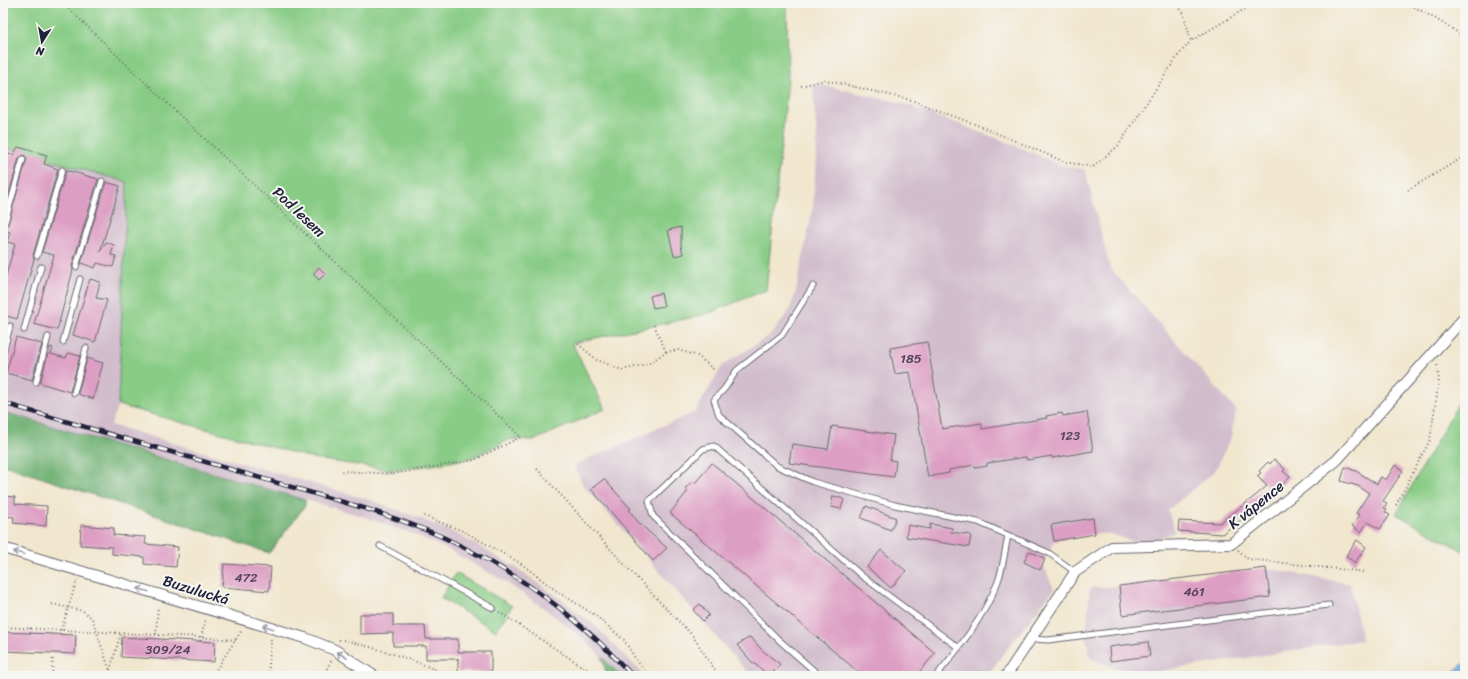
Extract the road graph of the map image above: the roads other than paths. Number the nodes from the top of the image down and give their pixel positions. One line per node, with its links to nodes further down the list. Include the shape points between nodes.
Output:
1 (23, 159): 4 (lane)
2 (62, 170): 5 (lane)
3 (102, 180): 7 (lane)
4 (3, 229)
5 (37, 256)
6 (42, 267): 12 (lane)
7 (76, 267)
8 (80, 279): 14 (lane)
9 (813, 286): 19 (lane, via 782,335 737,370 714,400 719,415 777,466 813,482 895,505 978,522)
10 (1465, 317): 22 (street, K vápence, via 1337,460 1231,544 1112,547)
11 (10, 326): 16 (lane)
12 (24, 330)
13 (48, 337): 17 (lane)
14 (63, 342)
15 (86, 348): 18 (lane)
16 (3, 353)
17 (36, 382)
18 (74, 393)
19 (1008, 535): 22 (lane, via 1049,553); 26 (lane, via 998,582 979,619)
20 (380, 546): 24 (lane)
21 (3, 548): 27 (street, Buzulucká, one-way to 21, via 335,650 305,638)
22 (1075, 572): 25 (street, K vápence)
23 (1329, 605): 25 (lane, via 1048,640)
24 (493, 608)
25 (1031, 639): 30 (street, K vápence)
26 (959, 648): 28 (lane, via 862,576 714,446 703,450 649,501 653,516 780,641); 29 (lane)
27 (374, 676)
28 (820, 676)
29 (936, 676)
30 (1006, 676)

